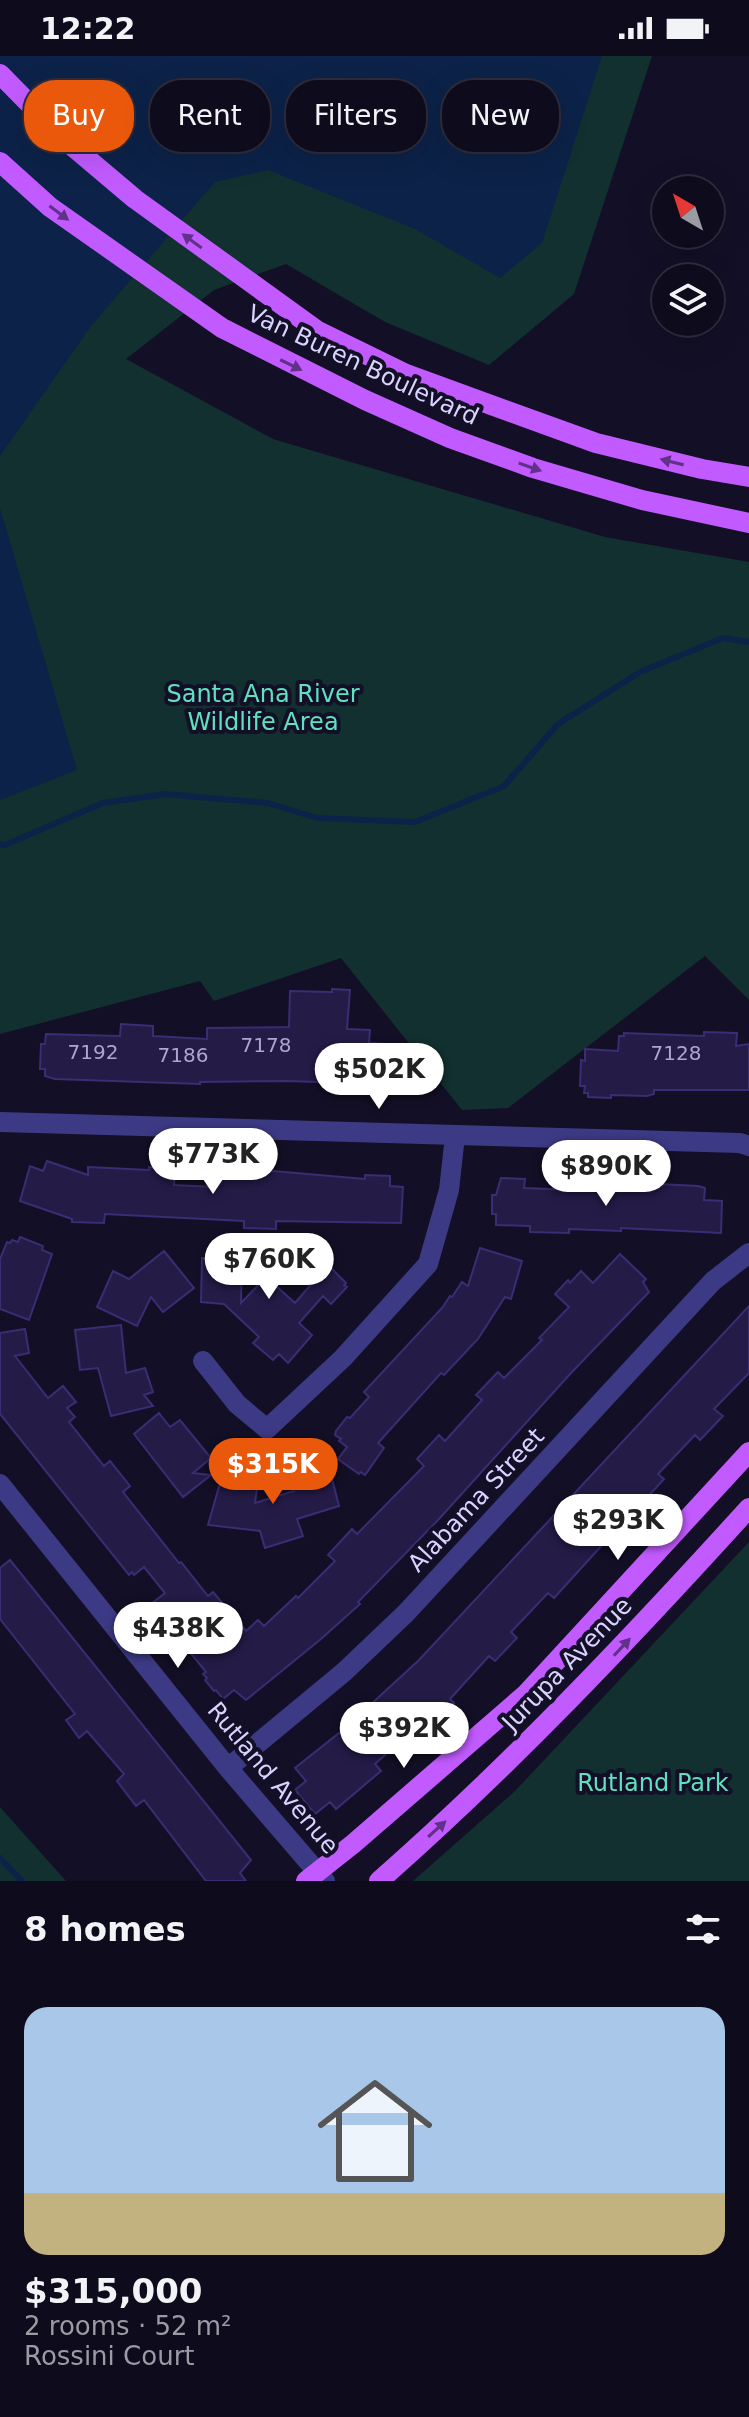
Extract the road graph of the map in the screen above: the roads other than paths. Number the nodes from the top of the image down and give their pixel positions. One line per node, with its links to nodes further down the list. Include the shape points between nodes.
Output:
1 (0, 74): 3 (main road, Van Buren Boulevard, one-way to 1, via 596,443 406,374 318,331 135,199 64,139)
2 (0, 162): 4 (main road, Van Buren Boulevard, one-way to 4, via 50,207 222,328 352,394 533,468)
3 (749, 477)
4 (749, 523)
5 (0, 1122): 6 (street)
6 (455, 1136): 7 (street); 9 (street, via 449,1190 428,1264 301,1400 267,1429 237,1404)
7 (749, 1146)
8 (749, 1253): 13 (street, Alabama Street, via 713,1281 406,1613)
9 (203, 1361)
10 (749, 1452): 14 (main road, Jurupa Avenue, via 518,1701)
11 (0, 1484): 13 (street, Rutland Avenue)
12 (749, 1508): 15 (main road, Jurupa Avenue, one-way to 12, via 495,1776 620,1650)
13 (228, 1768): 14 (street, Rutland Avenue)
14 (316, 1878)
15 (379, 1881)

